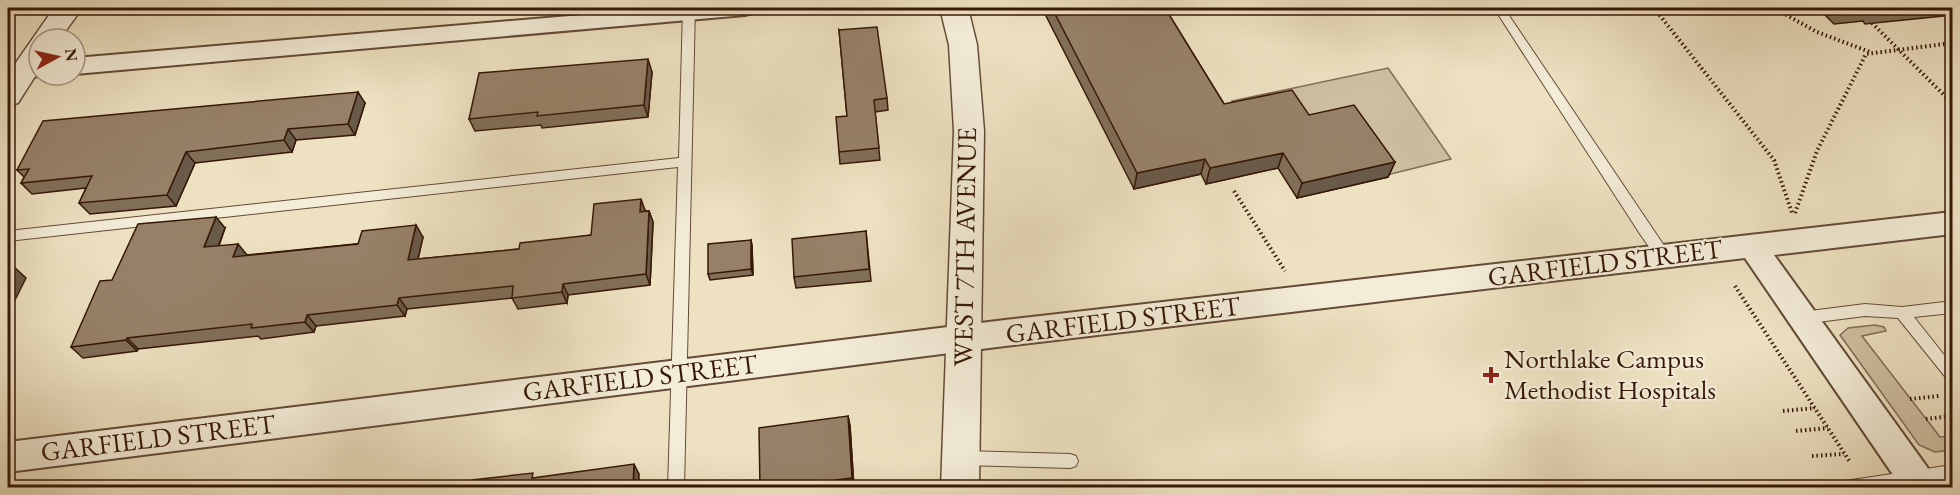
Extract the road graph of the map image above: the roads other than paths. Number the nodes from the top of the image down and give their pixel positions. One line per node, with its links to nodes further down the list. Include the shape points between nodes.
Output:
1 (68, 8): 6 (street)
2 (745, 8): 5 (street)
3 (954, 8): 18 (street, WEST 7TH AVENUE, via 963,45 968,119)
4 (1499, 8): 14 (lane)
5 (689, 10): 7 (street); 10 (lane)
6 (54, 27)
7 (87, 65)
8 (23, 71): 9 (street)
9 (8, 96)
10 (685, 162): 12 (lane); 19 (lane)
11 (1953, 223): 13 (street, GARFIELD STREET)
12 (8, 236)
13 (1752, 246): 14 (street, GARFIELD STREET); 17 (street)
14 (1664, 256): 18 (street, GARFIELD STREET)
15 (1953, 307): 16 (lane)
16 (1902, 313): 17 (lane, via 1865,310); 20 (lane)
17 (1802, 318): 25 (street)
18 (964, 338): 19 (street, GARFIELD STREET); 24 (street, WEST 7TH AVENUE)
19 (679, 374): 21 (street, GARFIELD STREET); 26 (lane)
20 (1953, 375)
21 (8, 457)
22 (1070, 461): 24 (lane)
23 (1953, 472): 25 (lane)
24 (961, 473)
25 (1915, 478): 27 (lane)
26 (675, 488)
27 (1845, 488)

